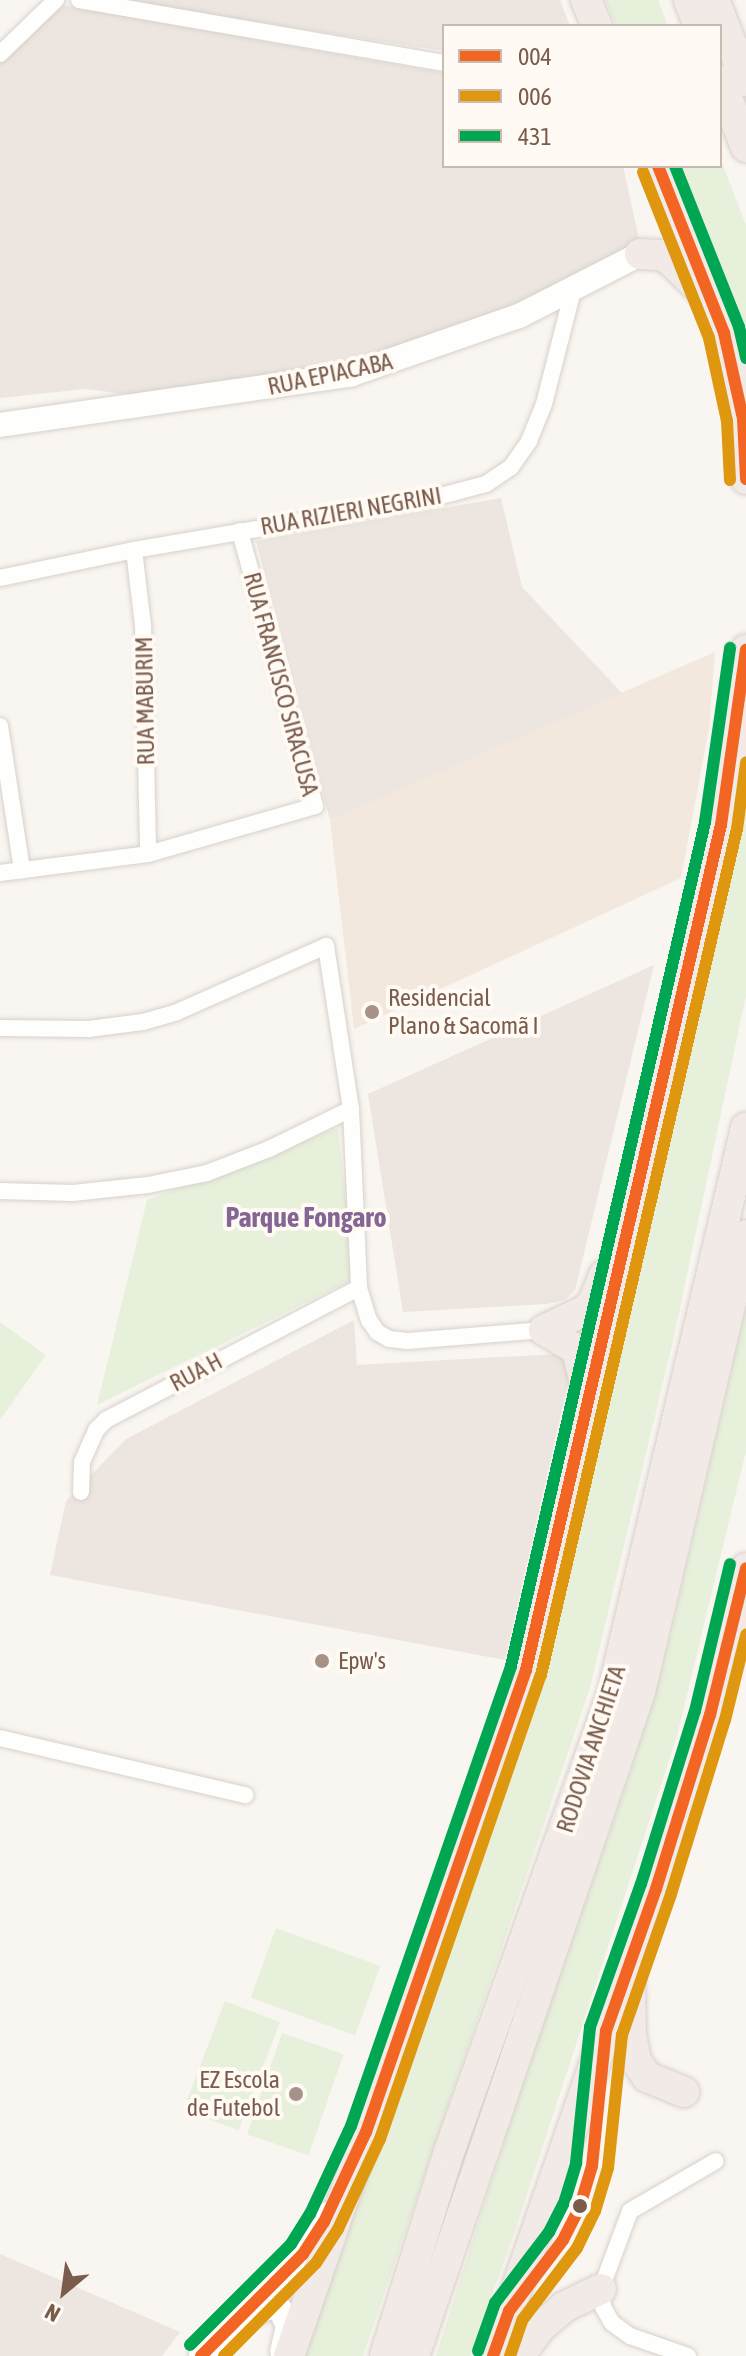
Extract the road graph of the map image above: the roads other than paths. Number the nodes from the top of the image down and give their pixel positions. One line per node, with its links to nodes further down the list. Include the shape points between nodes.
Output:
1 (56, 0): 8 (street)
2 (79, 0): 9 (street)
3 (586, 0): 6 (highway)
4 (689, 0): 7 (highway)
5 (714, 0): 10 (highway)
6 (596, 24)
7 (698, 24)
8 (0, 54)
9 (442, 63)
10 (746, 81)
11 (722, 85): 12 (highway)
12 (746, 147)
13 (659, 168): 14 (highway)
14 (672, 197): 15 (highway, via 664,221); 17 (highway)
15 (640, 254): 16 (street, RUA EPIACABA); 17 (highway, via 662,255)
16 (573, 290): 18 (street, RUA EPIACABA, via 466,337 352,374); 20 (street, RUA RIZIERI NEGRINI, via 544,404 511,467 486,484 422,501)
17 (709, 298): 19 (highway, via 732,365 743,419)
18 (0, 425)
19 (746, 479)
20 (240, 531): 21 (street, RUA RIZIERI NEGRINI); 25 (street, RUA FRANCISCO SIRACUSA, via 315,806)
21 (134, 550): 22 (street, RUA RIZIERI NEGRINI); 25 (street, RUA MABURIM, via 143,625)
22 (0, 578)
23 (746, 650): 32 (highway, via 721,825)
24 (0, 726): 26 (street)
25 (148, 854): 26 (street, RUA FRANCISCO SIRACUSA)
26 (22, 870): 27 (street, RUA FRANCISCO SIRACUSA)
27 (0, 873)
28 (0, 1028): 29 (street, via 89,1029 143,1022 326,946)
29 (351, 1109): 31 (street, via 207,1173 73,1193); 34 (street)
30 (746, 1128): 50 (highway, RODOVIA ANCHIETA, via 612,1695 449,2152)
31 (0, 1191)
32 (634, 1194): 35 (highway, via 594,1301 577,1317); 36 (highway)
33 (746, 1235): 51 (highway, RODOVIA ANCHIETA, via 640,1692)
34 (359, 1288): 35 (street, via 369,1320 389,1339); 37 (street, RUA H, via 106,1420 82,1462)
35 (544, 1330): 36 (highway, via 577,1350)
36 (589, 1403): 43 (highway, via 526,1670)
37 (81, 1492)
38 (746, 1568): 41 (highway, via 710,1715)
39 (2, 1740): 40 (street)
40 (245, 1795)
41 (628, 1968): 42 (highway, via 636,2061 647,2077); 52 (highway)
42 (684, 2092)
43 (366, 2132): 46 (street, via 314,2240); 49 (highway)
44 (716, 2161): 45 (street, via 630,2211)
45 (601, 2289): 53 (highway, via 564,2307); 54 (street, via 612,2323 630,2336)
46 (231, 2323): 47 (street); 48 (street, via 270,2307 280,2309 288,2326)
47 (201, 2356)
48 (281, 2356)
49 (289, 2356)
50 (385, 2356)
51 (414, 2356)
52 (493, 2356)
53 (519, 2356)
54 (688, 2356)

